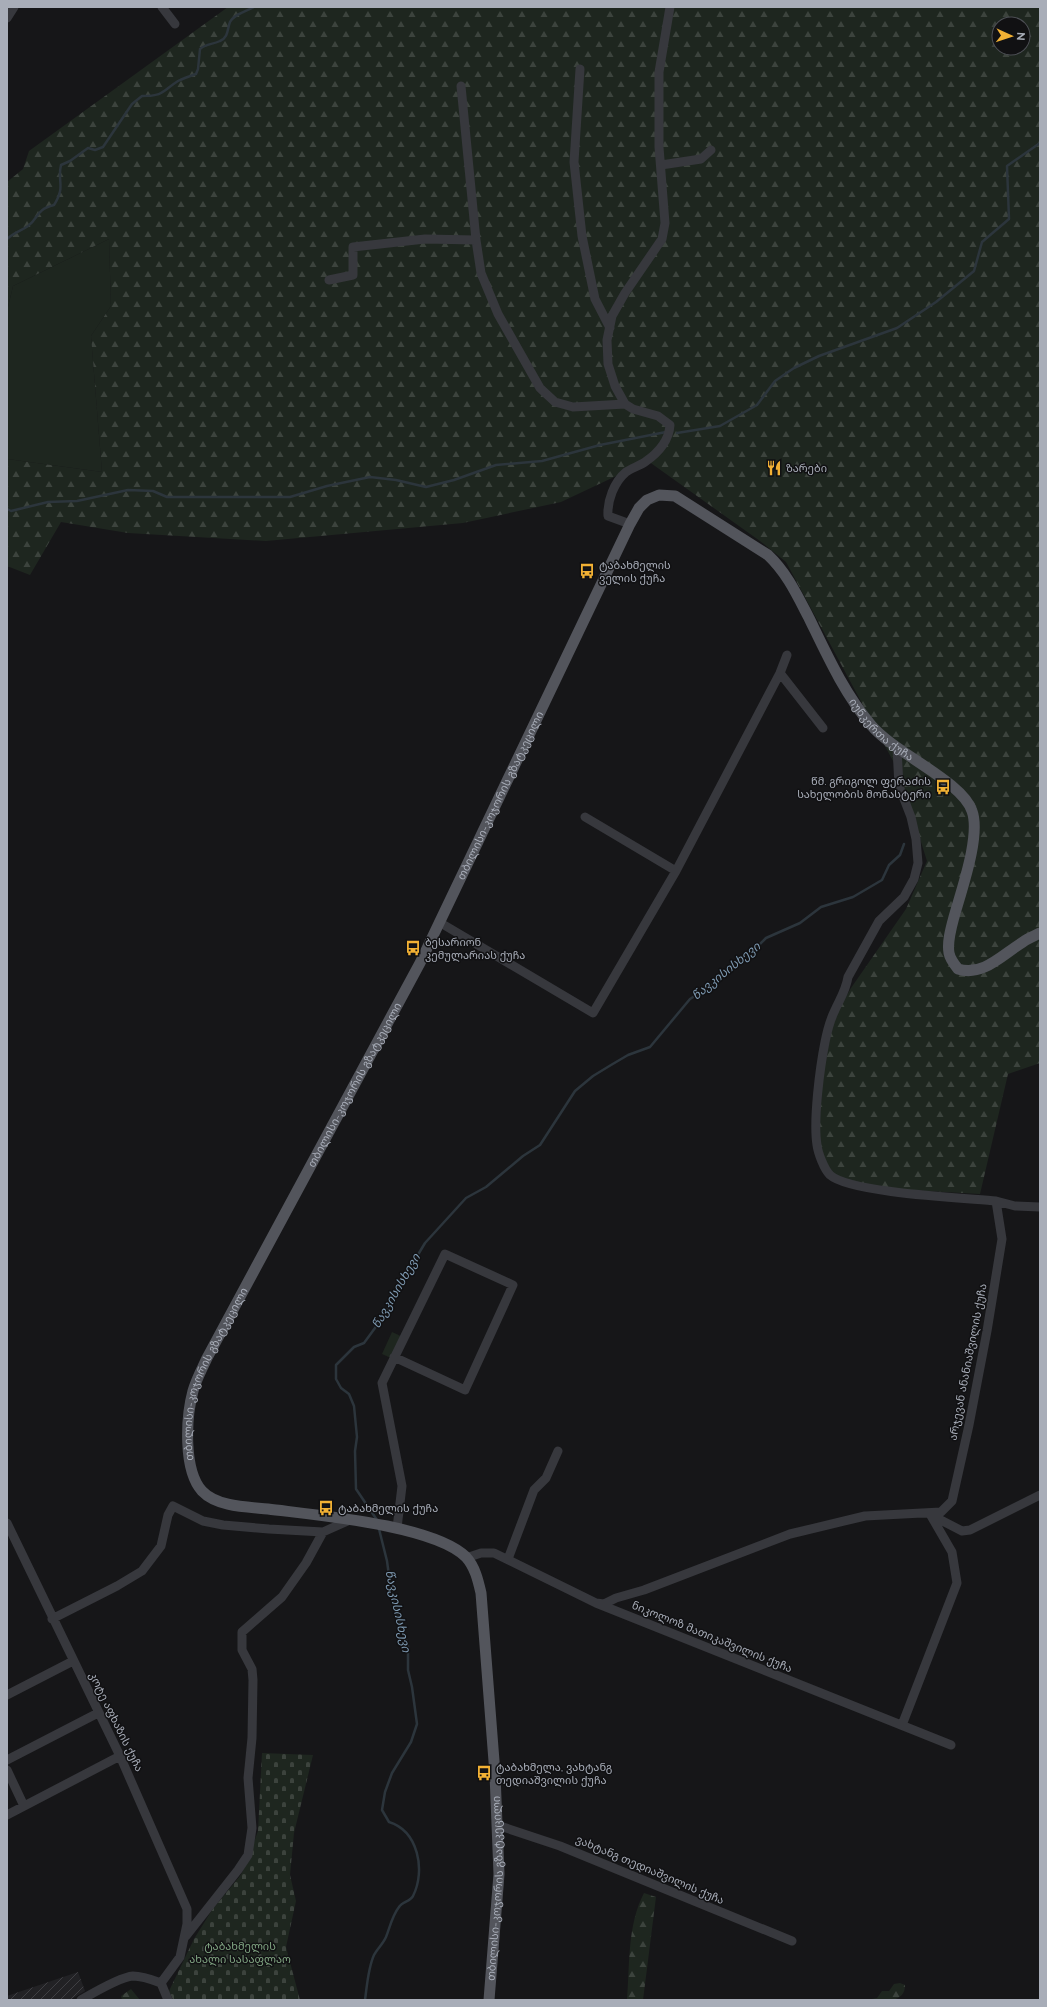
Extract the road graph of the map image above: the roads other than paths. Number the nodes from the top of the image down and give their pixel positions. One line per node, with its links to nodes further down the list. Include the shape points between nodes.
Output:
1 (14, 7): 4 (street)
2 (162, 7): 5 (street)
3 (670, 7): 9 (street, via 659,72)
4 (7, 18)
5 (175, 24)
6 (580, 69): 12 (street, via 574,162 581,228 595,299)
7 (461, 86): 10 (street)
8 (711, 150): 9 (street, via 702,159)
9 (661, 165): 12 (street, via 665,222 662,239 625,293 612,316)
10 (476, 240): 11 (street, via 425,239 353,247 353,275); 13 (street, via 482,273 498,314 540,388 555,402 574,407)
11 (329, 280)
12 (610, 328): 13 (street, via 607,340 608,364 615,386)
13 (625, 404): 14 (street, via 658,416 670,425 670,435 660,448 645,462 626,472 616,485 610,500 608,516)
14 (630, 524): 18 (main road, იუნკერთა ქუჩა, via 647,500 658,495 675,496 768,555 793,588 847,694 872,727); 21 (main road, თბილისი-კოჯორის გზატკეცილი)
15 (787, 655): 16 (street)
16 (780, 673): 17 (street); 20 (street)
17 (823, 728)
18 (896, 748): 22 (main road, იუნკერთა ქუჩა, via 952,786 966,799 972,811 972,847 950,933 949,952 958,969 981,969 1024,941); 23 (street, via 899,786 911,817 918,863 914,879 904,897 879,921 848,977 847,987 834,1011 825,1042 818,1106 817,1145 830,1175 845,1183 873,1189)
19 (585, 817): 20 (street)
20 (676, 871): 21 (street, via 593,1013)
21 (440, 922): 29 (main road, თბილისი-კოჯორის გზატკეცილი, via 207,1358 193,1391 189,1417 188,1444 191,1469 202,1491 213,1498 242,1507)
22 (1040, 934)
23 (996, 1201): 24 (street, via 1015,1206); 28 (street, არჯევან ანანიაშვილის ქუჩა, via 1002,1239 969,1425 952,1501 941,1512)
24 (1040, 1207)
25 (394, 1357): 25 (street, via 465,1390 513,1285 445,1254); 31 (street, via 382,1383 402,1486)
26 (558, 1451): 34 (street, via 546,1478 534,1490)
27 (1040, 1495): 28 (street, via 970,1530 962,1530)
28 (930, 1514): 35 (street, via 865,1516 790,1534 644,1590 604,1604); 40 (street, via 952,1552 957,1583)
29 (350, 1520): 31 (main road, თბილისი-კოჯორის გზატკეცილი); 32 (street)
30 (7, 1523): 36 (street, კოტე აფხაზის ქუჩა)
31 (397, 1528): 33 (main road, თბილისი-კოჯორის გზატკეცილი, via 438,1541)
32 (324, 1532): 36 (street, via 223,1525 203,1521 173,1506 168,1515 161,1546 142,1571); 48 (street, via 282,1597 242,1632 242,1650 252,1669 253,1680 248,1778 252,1828 248,1855)
33 (466, 1558): 34 (street, ნიკოლოზ მათიკაშვილის ქუჩა, via 481,1553 494,1553); 47 (main road, თბილისი-კოჯორის გზატკეცილი, via 477,1575 481,1593)
34 (508, 1559): 35 (street, ნიკოლოზ მათიკაშვილის ქუჩა)
35 (596, 1603): 40 (street, ნიკოლოზ მათიკაშვილის ქუჩა)
36 (52, 1619): 37 (street, კოტე აფხაზის ქუჩა)
37 (73, 1661): 38 (street); 39 (street, კოტე აფხაზის ქუჩა)
38 (7, 1695)
39 (98, 1713): 42 (street, კოტე აფხაზის ქუჩა); 43 (street)
40 (902, 1725): 41 (street, ნიკოლოზ მათიკაშვილის ქუჩა)
41 (951, 1745)
42 (120, 1756): 45 (street); 48 (street, კოტე აფხაზის ქუჩა, via 182,1896 188,1924)
43 (7, 1760)
44 (7, 1770): 45 (street)
45 (24, 1806): 46 (street)
46 (7, 1815)
47 (497, 1825): 49 (street, ვახტანგ თედიაშვილის ქუჩა, via 560,1846); 53 (main road, თბილისი-კოჯორის გზატკეცილი, via 499,1874)
48 (185, 1937): 50 (street, კოტე აფხაზის ქუჩა, via 180,1957)
49 (792, 1941)
50 (161, 1983): 51 (street, via 133,1976 104,1987); 52 (street)
51 (81, 2000)
52 (168, 2000)
53 (489, 2000)

